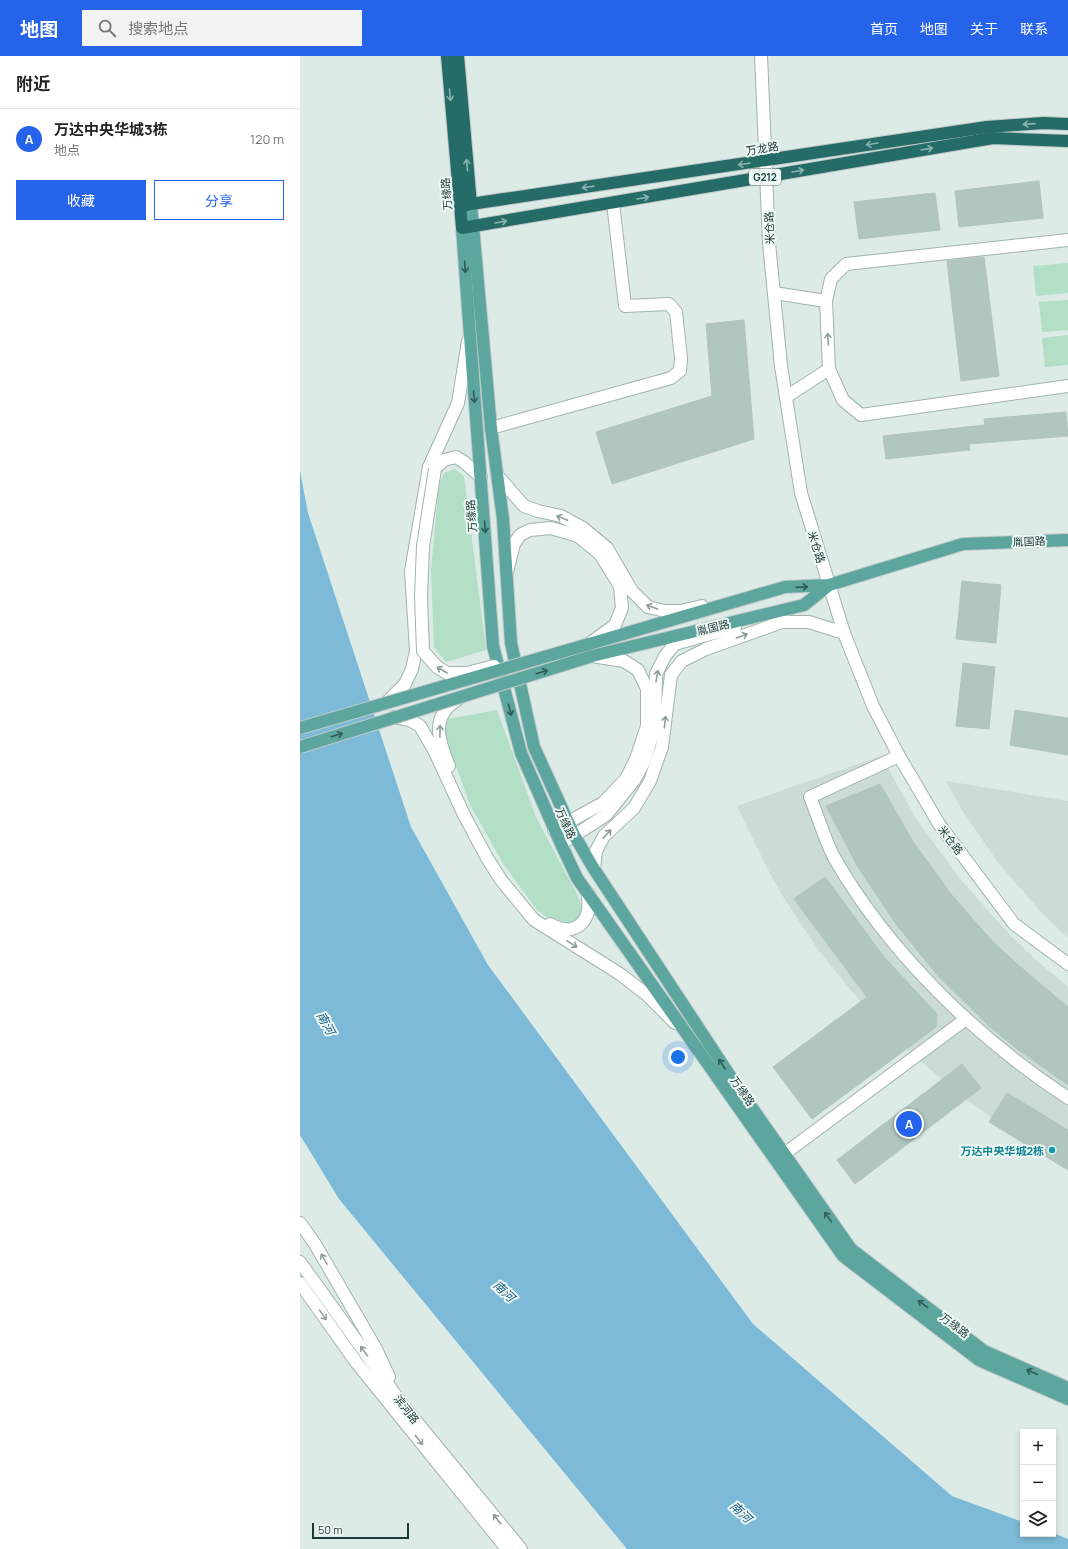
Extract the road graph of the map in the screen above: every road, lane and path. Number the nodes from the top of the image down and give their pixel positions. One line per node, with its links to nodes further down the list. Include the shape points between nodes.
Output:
1 (447, 56): 9 (highway, 万缘路, one-way to 9)
2 (458, 56): 9 (highway, 万缘路, one-way to 2)
3 (761, 56): 6 (street, 米仓路)
4 (1068, 124): 6 (highway, 万龙路 / G212, one-way to 6, via 987,127)
5 (1068, 142): 7 (highway, G212, one-way to 5, via 993,138)
6 (765, 160): 7 (street, 米仓路); 9 (highway, 万龙路 / G212, one-way to 9)
7 (766, 176): 8 (highway, G212, one-way to 7); 12 (street, 米仓路)
8 (613, 203): 10 (highway, G212, one-way to 8); 18 (street, via 625,306 669,304 676,312 680,371 671,378)
9 (466, 206): 10 (highway, 万缘路)
10 (467, 228): 14 (main road, 万缘路, one-way to 14); 18 (main road, 万缘路)
11 (1068, 240): 13 (street, via 846,264 831,279)
12 (774, 294): 13 (street); 17 (street, 米仓路)
13 (826, 302): 15 (street, one-way to 13)
14 (469, 334): 19 (street, via 458,403); 21 (main road, 万缘路, one-way to 21)
15 (829, 368): 16 (street, via 843,400 862,415); 17 (street)
16 (1068, 386)
17 (786, 397): 24 (street, 米仓路, via 801,493)
18 (491, 428): 20 (main road, 万缘路)
19 (432, 468): 21 (street, via 444,460 456,457); 28 (street, one-way to 19, bridge, via 467,673 447,673 437,667 423,651 421,596 423,546); 31 (street, via 411,571 416,651 405,684)
20 (497, 475): 23 (main road, 万缘路, via 503,519); 25 (street, one-way to 20, via 680,611 648,607 632,591 607,548 583,528 561,516 524,506)
21 (481, 477): 37 (main road, 万缘路, one-way to 37, via 493,646 521,753)
22 (1068, 540): 24 (main road, 胤国路, via 963,544)
23 (506, 575): 28 (street, via 514,544 520,535 530,530 551,528 578,536 600,554 620,586 622,608 615,625); 36 (main road, 万缘路, via 511,643 534,747)
24 (829, 585): 25 (main road, 胤国路, one-way to 24); 26 (main road, 胤国路); 27 (street, 米仓路)
25 (785, 587): 28 (main road, 胤国路)
26 (804, 605): 29 (main road, 胤国路); 38 (street, one-way to 26, via 606,815 635,780 645,760 655,725 656,674 665,656 675,644)
27 (844, 633): 35 (street, 米仓路, via 873,706); 41 (street, one-way to 27, via 596,851 604,836 634,808 650,781 662,747 671,675 682,661 706,649 782,622 809,622)
28 (589, 644): 31 (main road, 胤国路, bridge)
29 (592, 656): 30 (main road, 胤国路, one-way to 29, bridge); 36 (street, via 624,661 638,670 647,689 647,726 626,779 603,803)
30 (462, 696): 32 (main road, 胤国路, bridge); 40 (street, one-way to 30, via 466,810 439,740 440,721 447,708)
31 (386, 703): 33 (main road, 胤国路, bridge)
32 (394, 717): 34 (main road, 胤国路, one-way to 32, bridge); 40 (street, via 410,720 420,726 464,815)
33 (300, 728)
34 (300, 747)
35 (899, 756): 43 (street, 米仓路, via 939,824 1014,924); 44 (street, via 810,797 834,858 854,888 896,944)
36 (568, 823): 37 (street); 38 (main road, 万缘路)
37 (554, 830): 39 (main road, 万缘路)
38 (574, 836): 39 (street); 41 (main road, 万缘路)
39 (561, 844): 42 (main road, 万缘路, via 577,878)
40 (490, 857): 42 (street, via 542,920 560,930 573,929 583,922 588,911); 45 (street, one-way to 45, via 500,880 534,920 620,974 647,995)
41 (594, 869): 47 (main road, 万缘路, one-way to 41, via 736,1085)
42 (588, 893): 45 (main road, 万缘路)
43 (1068, 964)
44 (966, 1019): 46 (street, via 1024,1067); 47 (street)
45 (693, 1042): 47 (main road, 万缘路)
46 (1068, 1098)
47 (780, 1157): 51 (main road, 万缘路, one-way to 47, via 984,1351 850,1249); 52 (main road, 万缘路, via 843,1256 979,1360)
48 (300, 1223): 53 (street, one-way to 48, via 376,1349)
49 (300, 1262): 53 (street, 滨河路, one-way to 49)
50 (300, 1283): 54 (street, 滨河路, one-way to 54, via 356,1362)
51 (1068, 1388)
52 (1068, 1399)
53 (402, 1404): 55 (street, 滨河路, one-way to 53)
54 (507, 1549)
55 (521, 1549)

